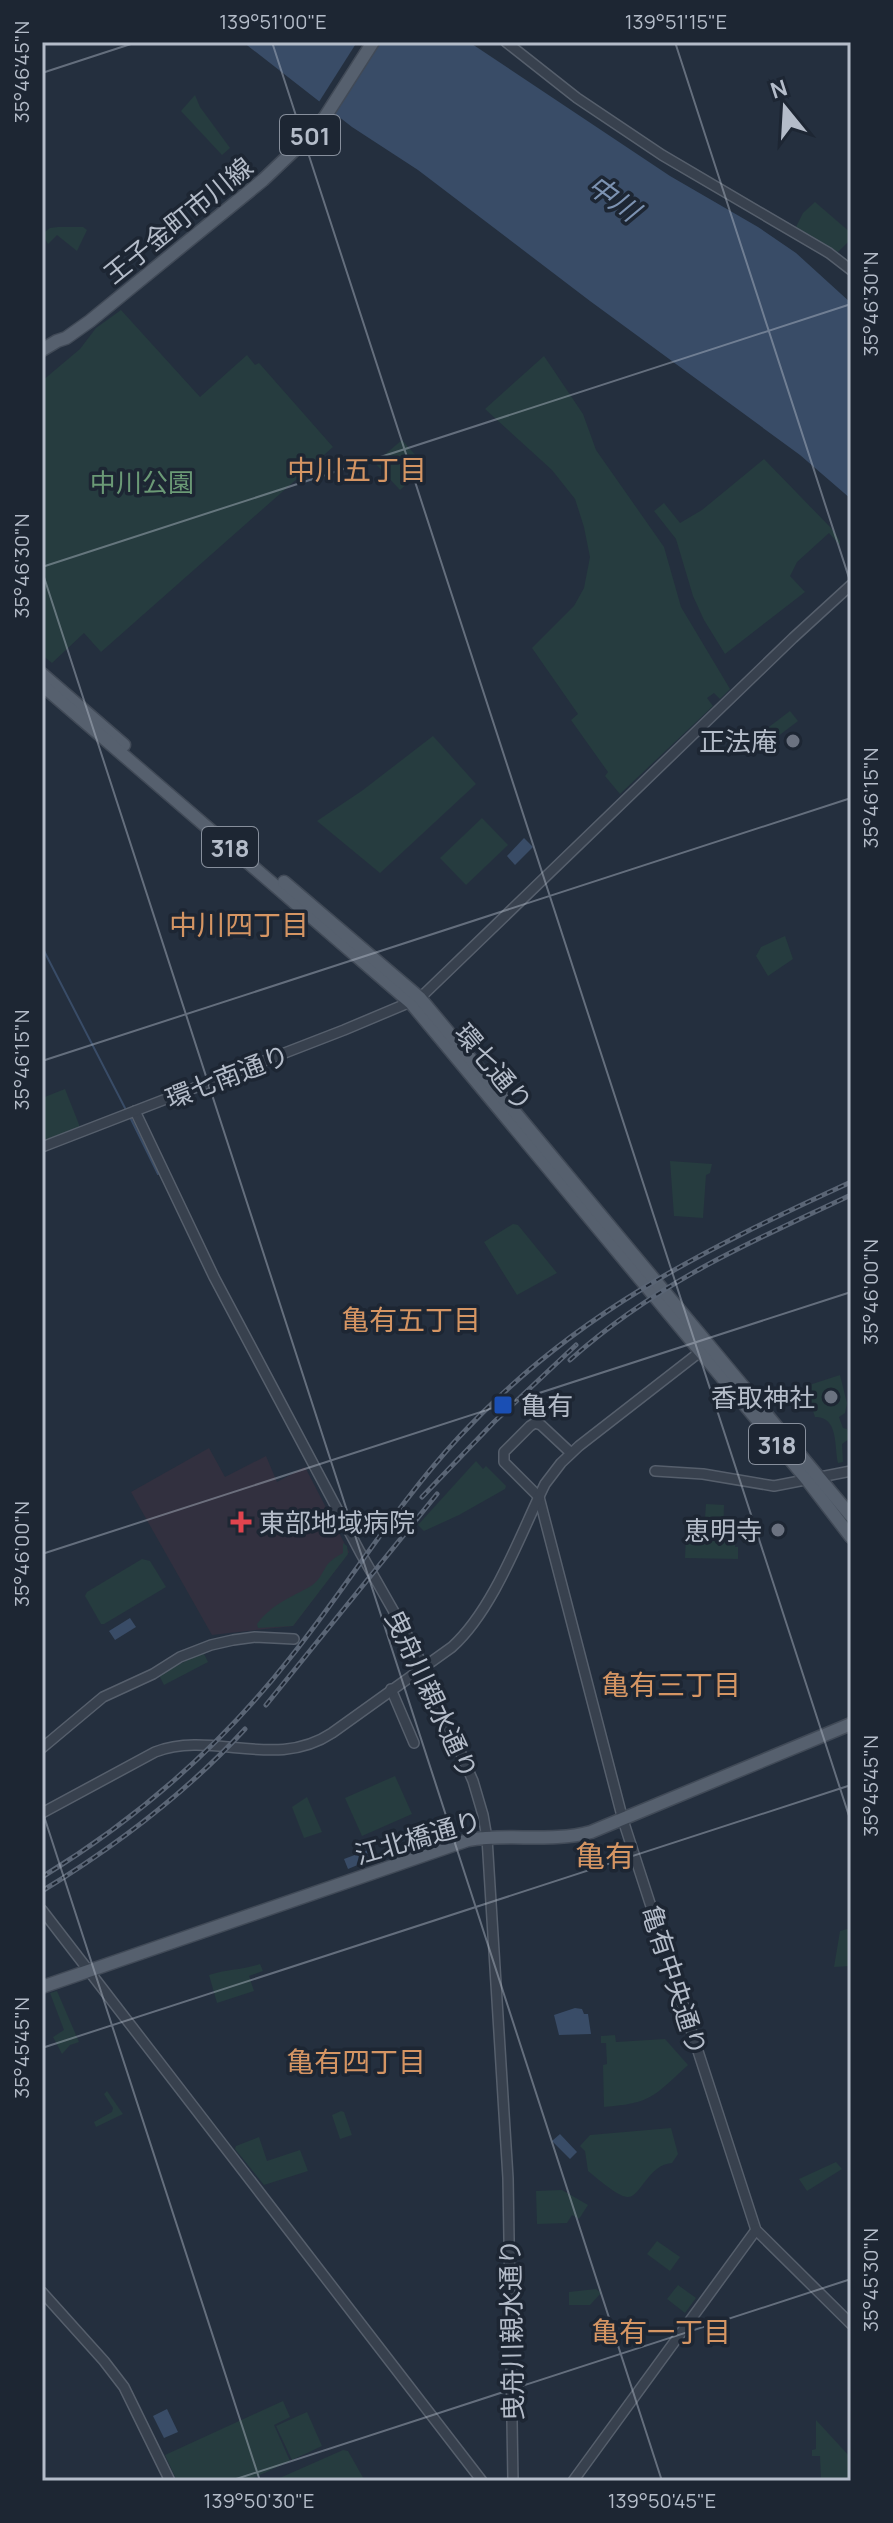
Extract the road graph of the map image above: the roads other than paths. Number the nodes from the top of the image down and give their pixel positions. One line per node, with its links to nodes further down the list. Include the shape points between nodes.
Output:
1 (364, 42): 4 (main road, 王子金町市川線 / 501, via 318,115)
2 (373, 42): 4 (main road, 王子金町市川線 / 501, via 304,141)
3 (506, 42): 5 (street, via 662,155)
4 (224, 207): 6 (main road, 王子金町市川線 / 501)
5 (851, 270)
6 (42, 350)
7 (851, 585): 11 (street)
8 (42, 667): 10 (main road, 318)
9 (42, 674): 10 (main road, 環七通り / 318)
10 (48, 688): 11 (main road, 環七通り / 318)
11 (415, 1000): 12 (street, 環七南通り); 14 (main road, 環七通り / 318)
12 (135, 1111): 13 (street, 環七南通り); 23 (street, 曳舟川親水通り, via 214,1277)
13 (42, 1147)
14 (704, 1349): 15 (street); 18 (main road, 環七通り / 318)
15 (571, 1453): 19 (street); 19 (street, via 541,1425 532,1424 502,1455)
16 (655, 1471): 18 (street, via 770,1486)
17 (851, 1471): 18 (street)
18 (813, 1480): 20 (main road, 環七通り / 318); 21 (main road, 環七通り / 318)
19 (539, 1497): 23 (street, via 480,1616 452,1647); 29 (street, 亀有中央通り)
20 (851, 1516)
21 (851, 1537)
22 (294, 1639): 27 (street, via 233,1640 180,1657 103,1697)
23 (423, 1666): 24 (street); 30 (street, 曳舟川親水通り, via 473,1781)
24 (391, 1689): 26 (street); 28 (street, via 316,1742 272,1750 173,1745)
25 (851, 1724): 29 (main road, 江北橋通り)
26 (414, 1743)
27 (42, 1748)
28 (42, 1813)
29 (623, 1820): 30 (main road, 江北橋通り, via 566,1837); 34 (street, 亀有中央通り)
30 (487, 1838): 32 (main road, 江北橋通り); 39 (street, 曳舟川親水通り, via 508,2178)
31 (42, 1910): 32 (street)
32 (89, 1971): 33 (main road, 江北橋通り); 38 (street)
33 (42, 1987)
34 (756, 2230): 36 (street); 40 (street)
35 (42, 2292): 37 (street, via 124,2387)
36 (851, 2324)
37 (170, 2481)
38 (482, 2481)
39 (513, 2481)
40 (573, 2481)

